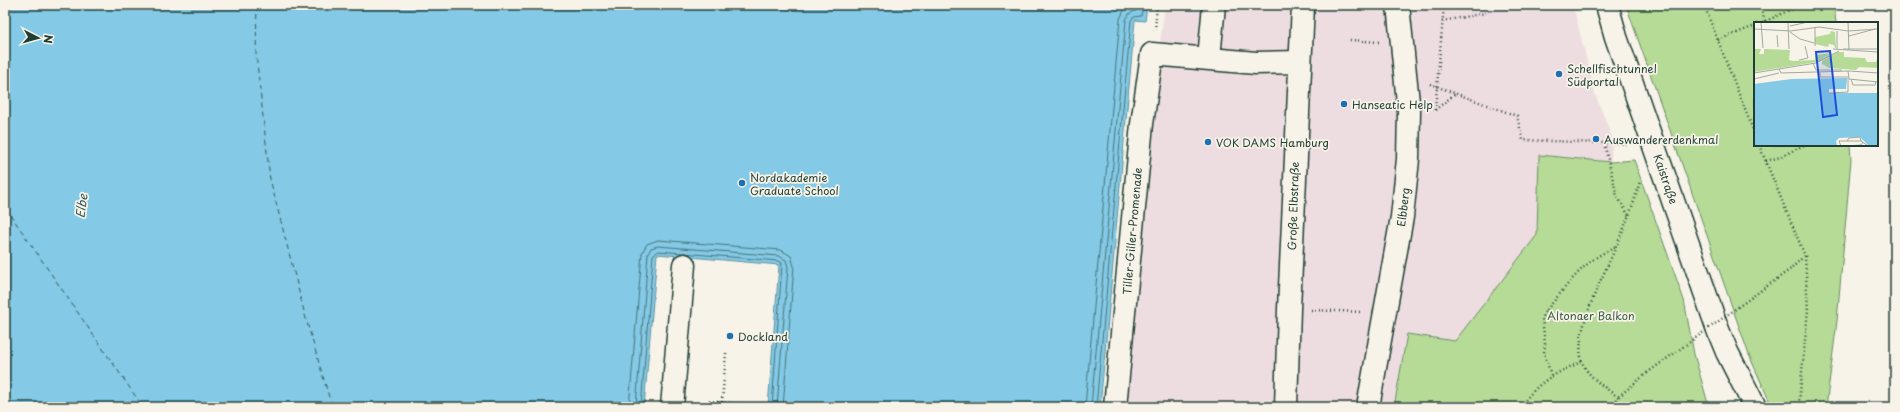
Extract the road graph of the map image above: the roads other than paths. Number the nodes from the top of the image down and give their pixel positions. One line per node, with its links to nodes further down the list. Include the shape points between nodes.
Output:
1 (1214, 5): 5 (street)
2 (1303, 5): 6 (street, Große Elbstraße)
3 (1398, 5): 12 (street, Elbberg, via 1409,112 1408,159 1402,217)
4 (1607, 5): 8 (street, Kaistraße)
5 (1209, 58): 6 (street, via 1256,63); 10 (street, Tiller-Giller-Promenade, via 1152,54 1142,124)
6 (1299, 62): 11 (street, Große Elbstraße)
7 (684, 265): 9 (street)
8 (1727, 352): 13 (street, Kaistraße); 14 (street, Kaistraße)
9 (672, 407)
10 (1115, 407)
11 (1286, 407)
12 (1368, 407)
13 (1740, 407)
14 (1755, 407)

